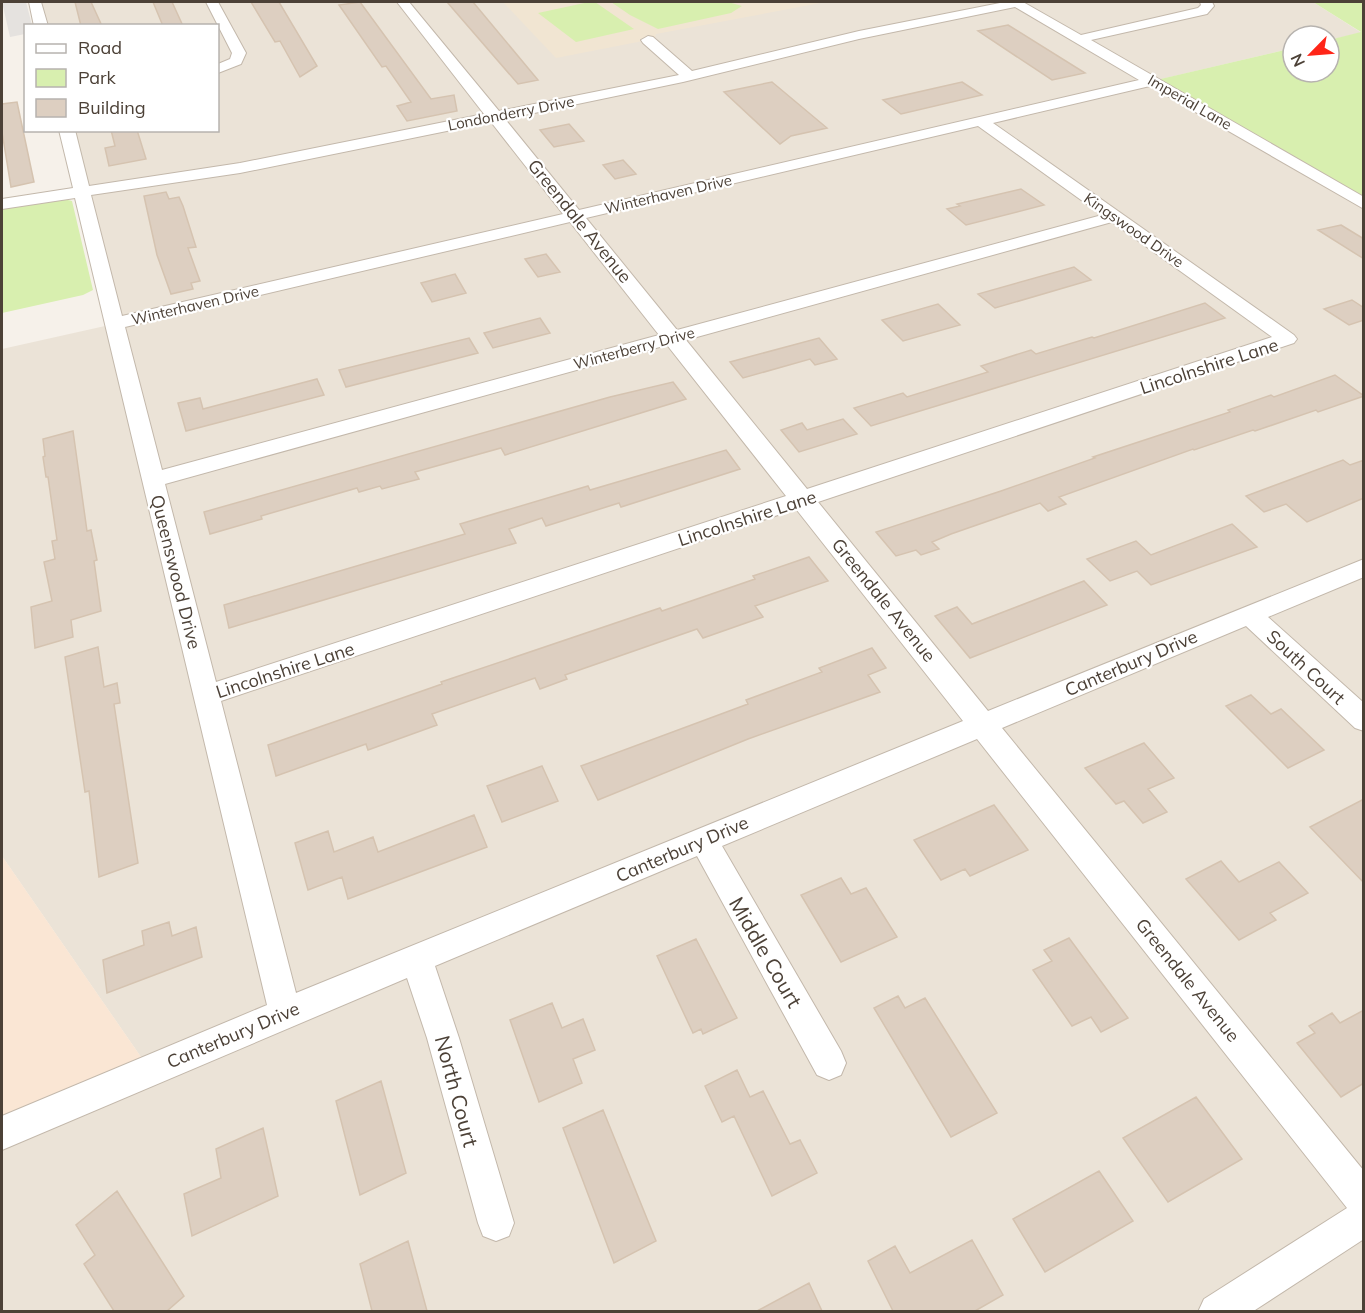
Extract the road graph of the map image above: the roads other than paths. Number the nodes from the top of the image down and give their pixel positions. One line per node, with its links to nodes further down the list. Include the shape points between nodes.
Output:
1 (35, 2): 6 (street)
2 (212, 2): 9 (street, via 239,53 236,61)
3 (403, 2): 12 (street, Greendale Avenue)
4 (1016, 2): 7 (street, Imperial Lane); 10 (street, Londonderry Drive)
5 (1206, 2): 7 (street, via 1208,6 1202,12)
6 (40, 24)
7 (1080, 39): 11 (street, Imperial Lane)
8 (648, 40): 10 (street)
9 (219, 69)
10 (689, 76): 12 (street, Londonderry Drive)
11 (1152, 81): 13 (street, Winterhaven Drive); 17 (street, Imperial Lane)
12 (496, 116): 15 (street, Londonderry Drive, via 229,170); 18 (street, Greendale Avenue)
13 (981, 121): 18 (street, Winterhaven Drive); 19 (street, Kingswood Drive)
14 (67, 132): 15 (street, Queenswood Drive)
15 (81, 191): 16 (street, Londonderry Drive); 20 (street, Queenswood Drive)
16 (2, 204)
17 (1364, 204)
18 (576, 216): 20 (street, Winterhaven Drive); 21 (street, Greendale Avenue)
19 (1116, 216): 21 (street, Winterberry Drive); 22 (street, Kingswood Drive)
20 (114, 324): 23 (street, Queenswood Drive)
21 (673, 338): 23 (street, Winterberry Drive); 24 (street, Greendale Avenue)
22 (1287, 339): 24 (street, Lincolnshire Lane)
23 (153, 480): 27 (street, Queenswood Drive)
24 (803, 500): 27 (street, Lincolnshire Lane); 29 (street, Greendale Avenue)
25 (1364, 567): 26 (street, Canterbury Drive)
26 (1248, 614): 28 (street, South Court); 29 (street, Canterbury Drive)
27 (207, 695): 32 (street, Queenswood Drive)
28 (1364, 720)
29 (983, 724): 30 (street, Canterbury Drive); 35 (street, Greendale Avenue)
30 (703, 840): 31 (street, Canterbury Drive); 33 (street, Middle Court)
31 (417, 958): 32 (street, Canterbury Drive); 37 (street, North Court)
32 (285, 1013): 34 (street, Canterbury Drive)
33 (829, 1063)
34 (2, 1133)
35 (1364, 1200)
36 (1364, 1218): 38 (street)
37 (496, 1223)
38 (1217, 1311)

